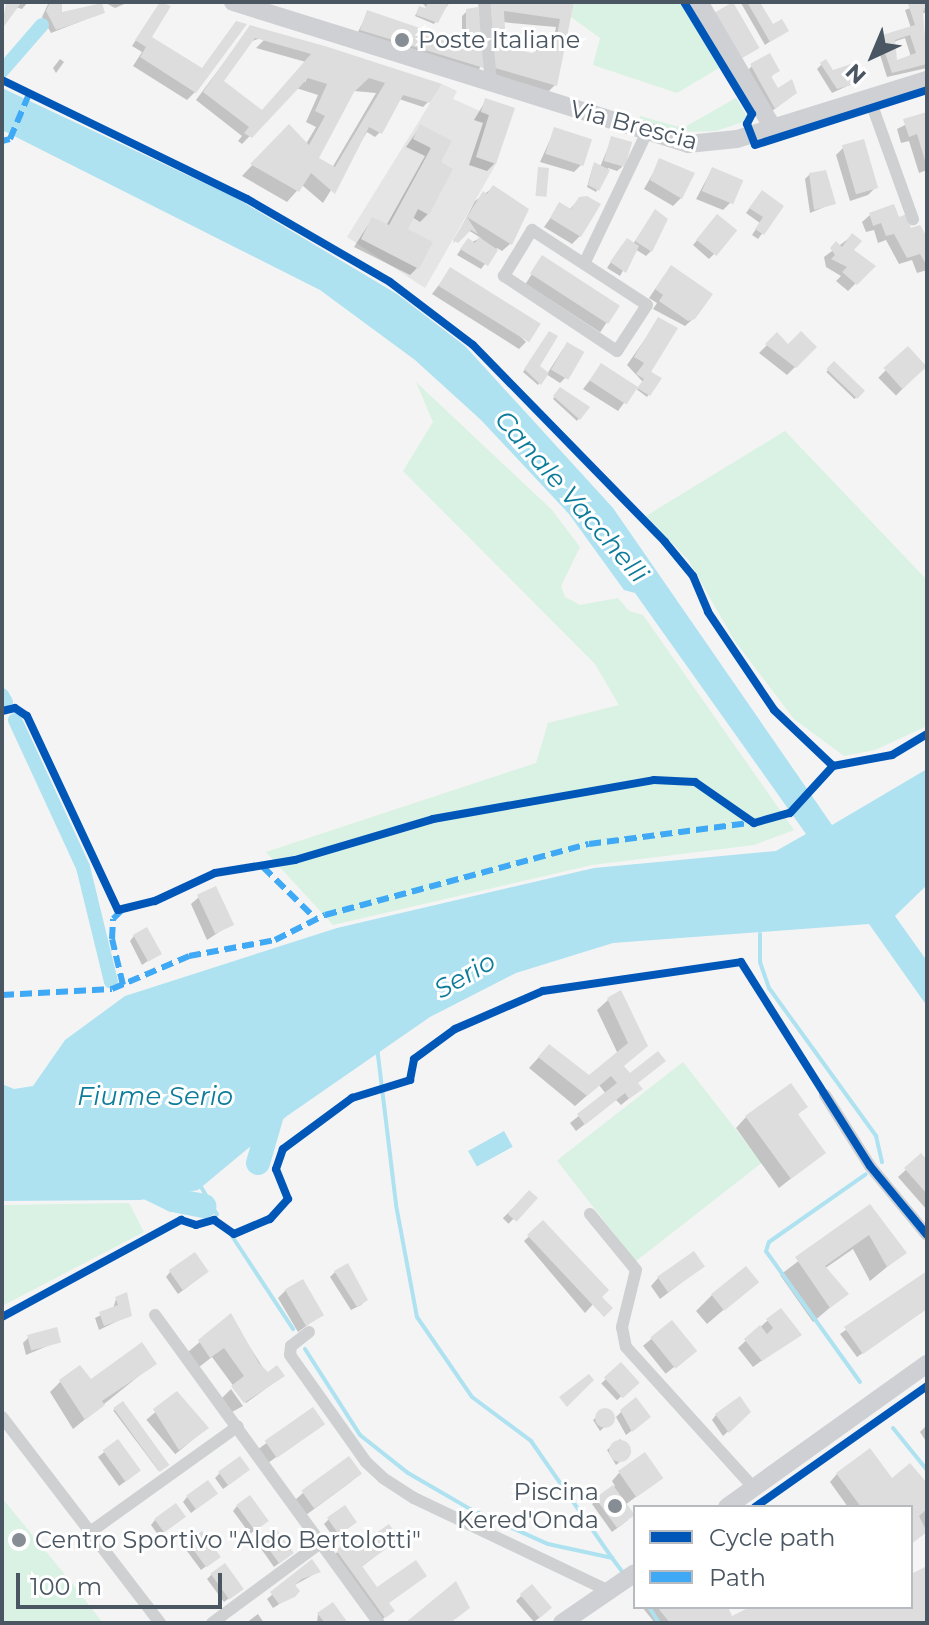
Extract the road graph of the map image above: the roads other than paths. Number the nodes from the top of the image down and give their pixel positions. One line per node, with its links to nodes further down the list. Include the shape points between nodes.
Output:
1 (233, 2): 5 (street, Via Brescia)
2 (484, 2): 5 (street)
3 (699, 2): 7 (street)
4 (927, 80): 6 (street, Via Brescia)
5 (491, 84): 8 (street, Via Brescia)
6 (869, 97): 7 (street, Via Brescia); 9 (street)
7 (773, 128): 8 (street, Via Brescia, via 704,145)
8 (646, 134): 10 (street)
9 (913, 219)
10 (585, 262): 10 (street, via 532,230 504,276 617,351 647,305)
11 (825, 1095): 13 (street, via 870,1166)
12 (590, 1214): 19 (street, via 636,1270 622,1327 626,1347)
13 (927, 1235)
14 (155, 1315): 18 (street)
15 (309, 1332): 23 (street, via 291,1346 290,1355 349,1440 383,1478 414,1498)
16 (927, 1364): 19 (street)
17 (2, 1417): 21 (street)
18 (238, 1426): 21 (street); 22 (street)
19 (754, 1488): 20 (street)
20 (730, 1505)
21 (93, 1530): 24 (street)
22 (322, 1542): 25 (street); 26 (street)
23 (625, 1580): 27 (street)
24 (160, 1623)
25 (212, 1623)
26 (379, 1623)
27 (562, 1623)

